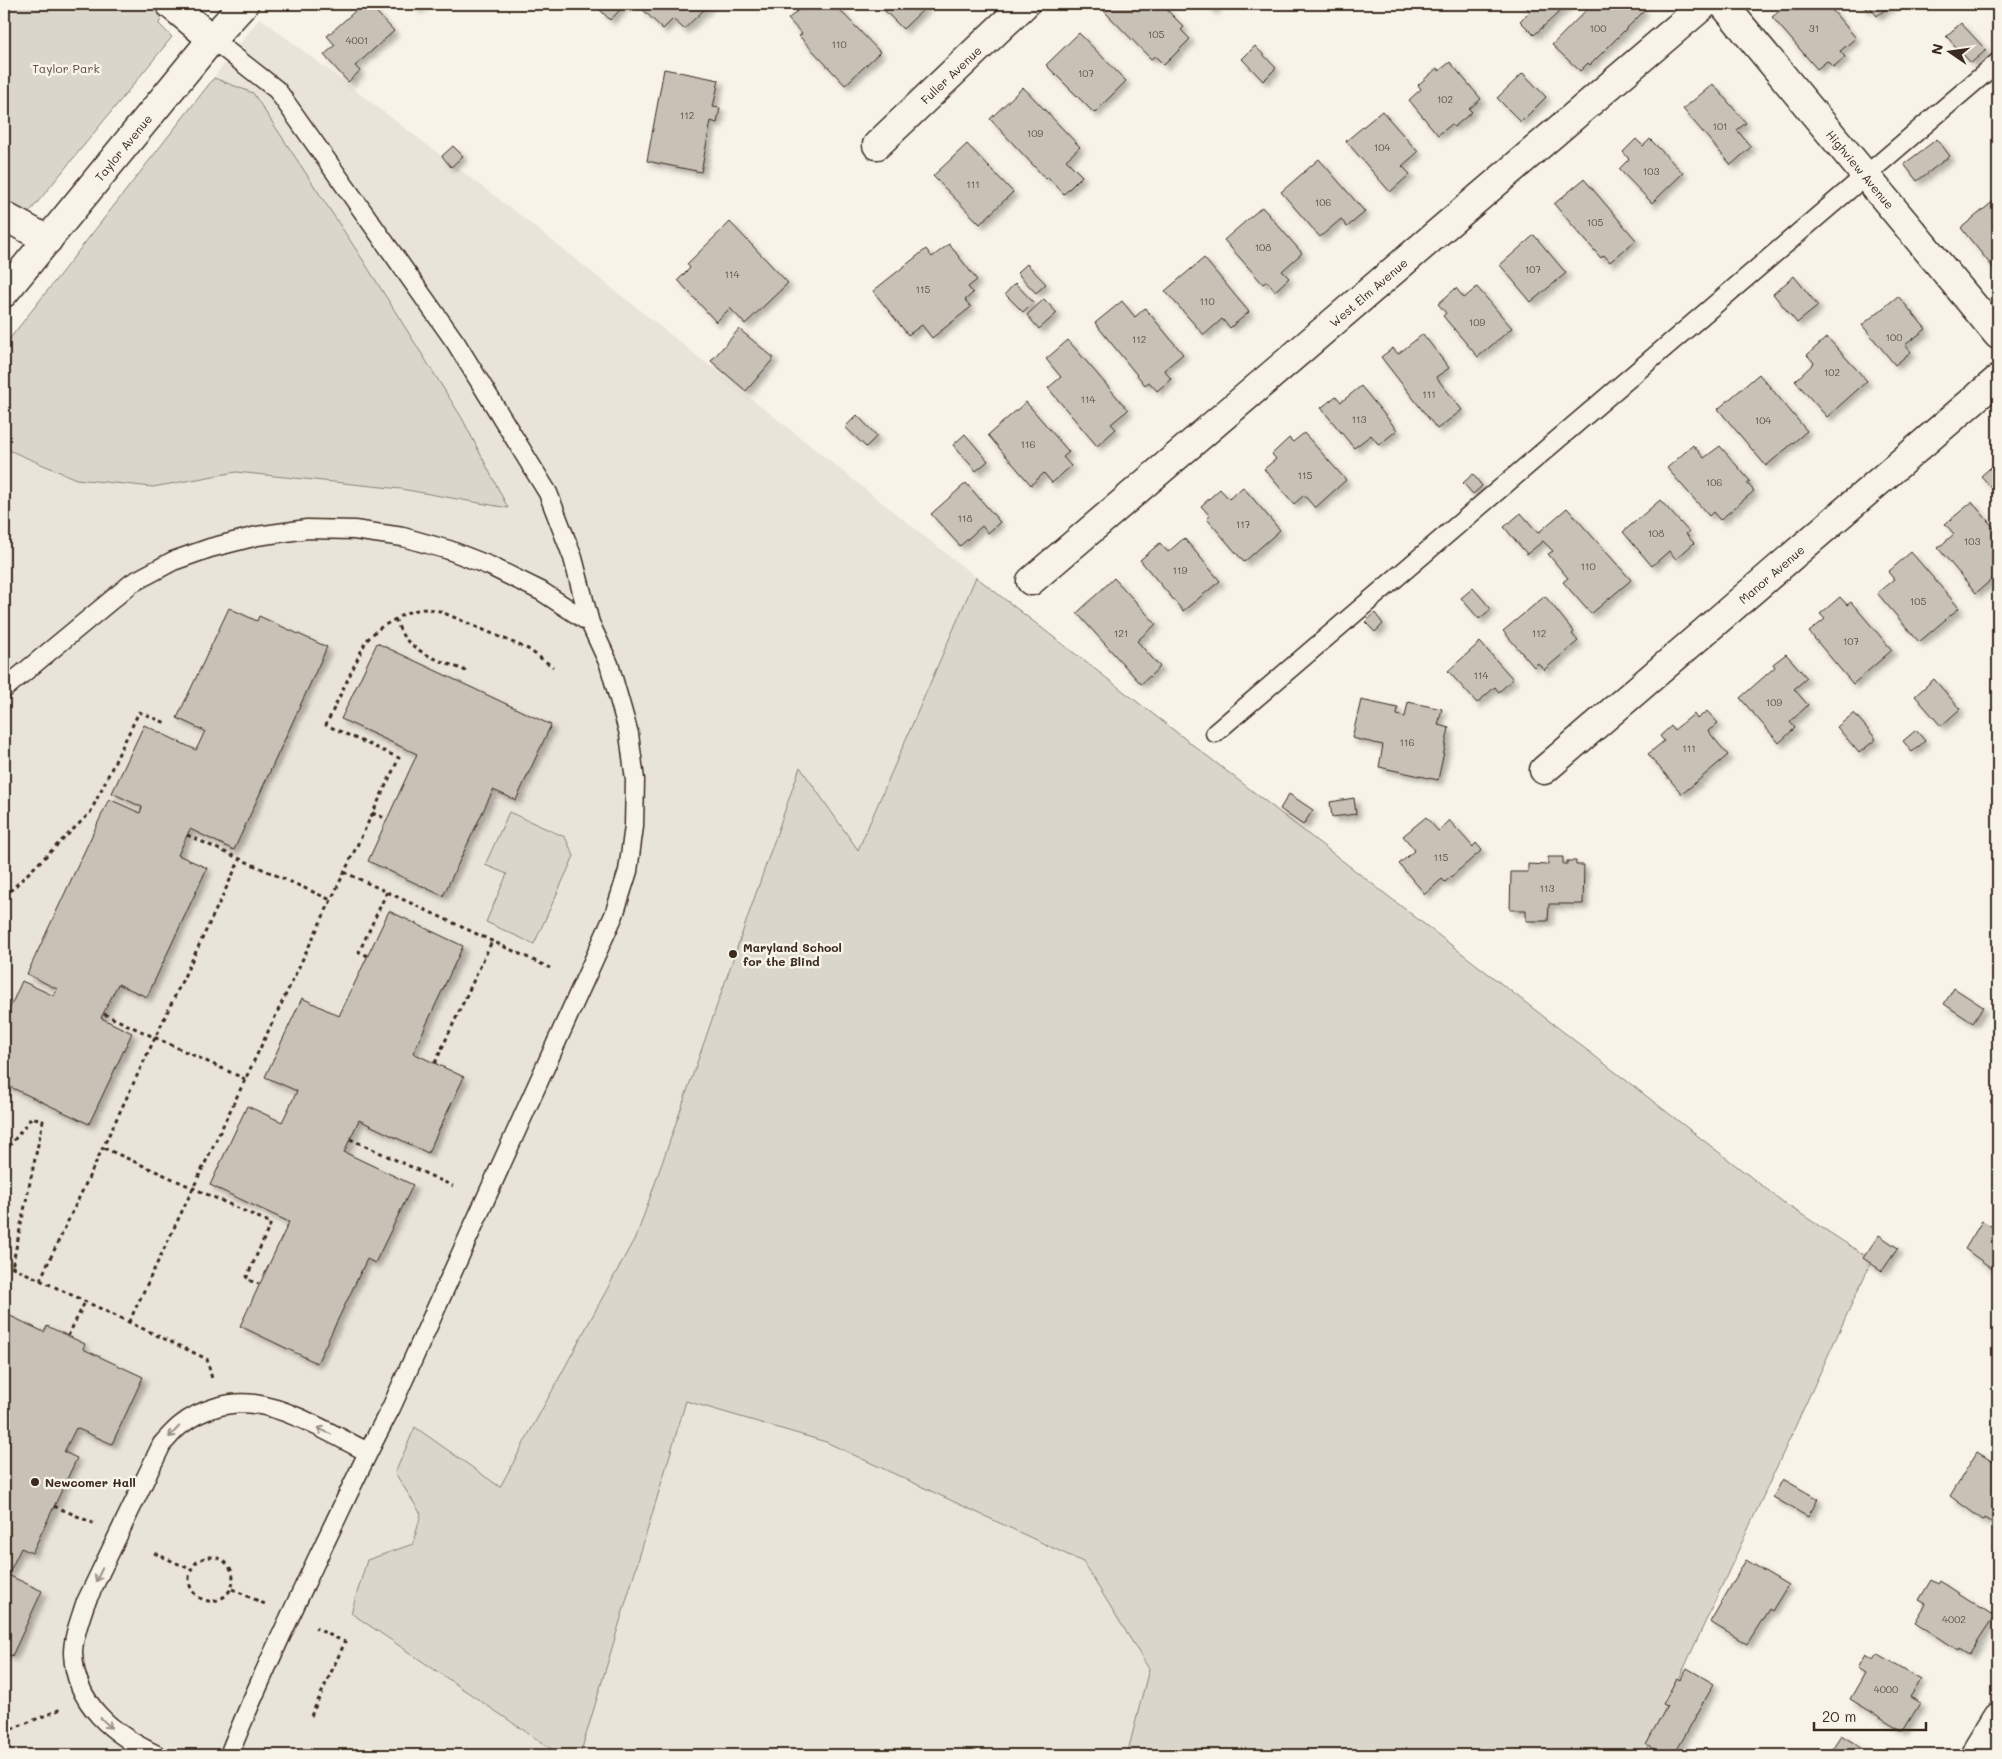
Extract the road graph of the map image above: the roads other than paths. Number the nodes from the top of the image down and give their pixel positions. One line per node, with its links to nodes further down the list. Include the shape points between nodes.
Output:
1 (170, 4): 6 (street)
2 (244, 4): 6 (street, Taylor Avenue)
3 (1025, 4): 8 (street, Fuller Avenue)
4 (1705, 4): 15 (street, West Elm Avenue)
5 (1724, 4): 9 (street, Highview Avenue)
6 (212, 39): 11 (street, Taylor Avenue); 16 (lane, via 277,90 456,344 548,494 573,558)
7 (1998, 62): 9 (lane)
8 (877, 145)
9 (1866, 174): 13 (street, Highview Avenue); 18 (lane)
10 (4, 216): 11 (street)
11 (48, 240): 12 (street, Taylor Avenue)
12 (4, 293)
13 (1998, 335)
14 (1998, 379): 19 (street, Manor Avenue)
15 (1031, 581)
16 (590, 623): 17 (lane, via 540,591 449,550 403,537 354,530 307,530 257,536 173,561 132,583); 20 (lane, via 609,664 629,734 635,780 634,826 628,870 614,915 568,1018)
17 (4, 689)
18 (1215, 733)
19 (1544, 770)
20 (368, 1452): 22 (lane, one-way to 22, via 298,1418 253,1404 228,1404 204,1410 180,1425 162,1444 85,1604 73,1653 86,1700 103,1721 120,1735); 23 (lane)
21 (1998, 1716): 24 (street)
22 (157, 1755)
23 (229, 1755)
24 (1974, 1755)

